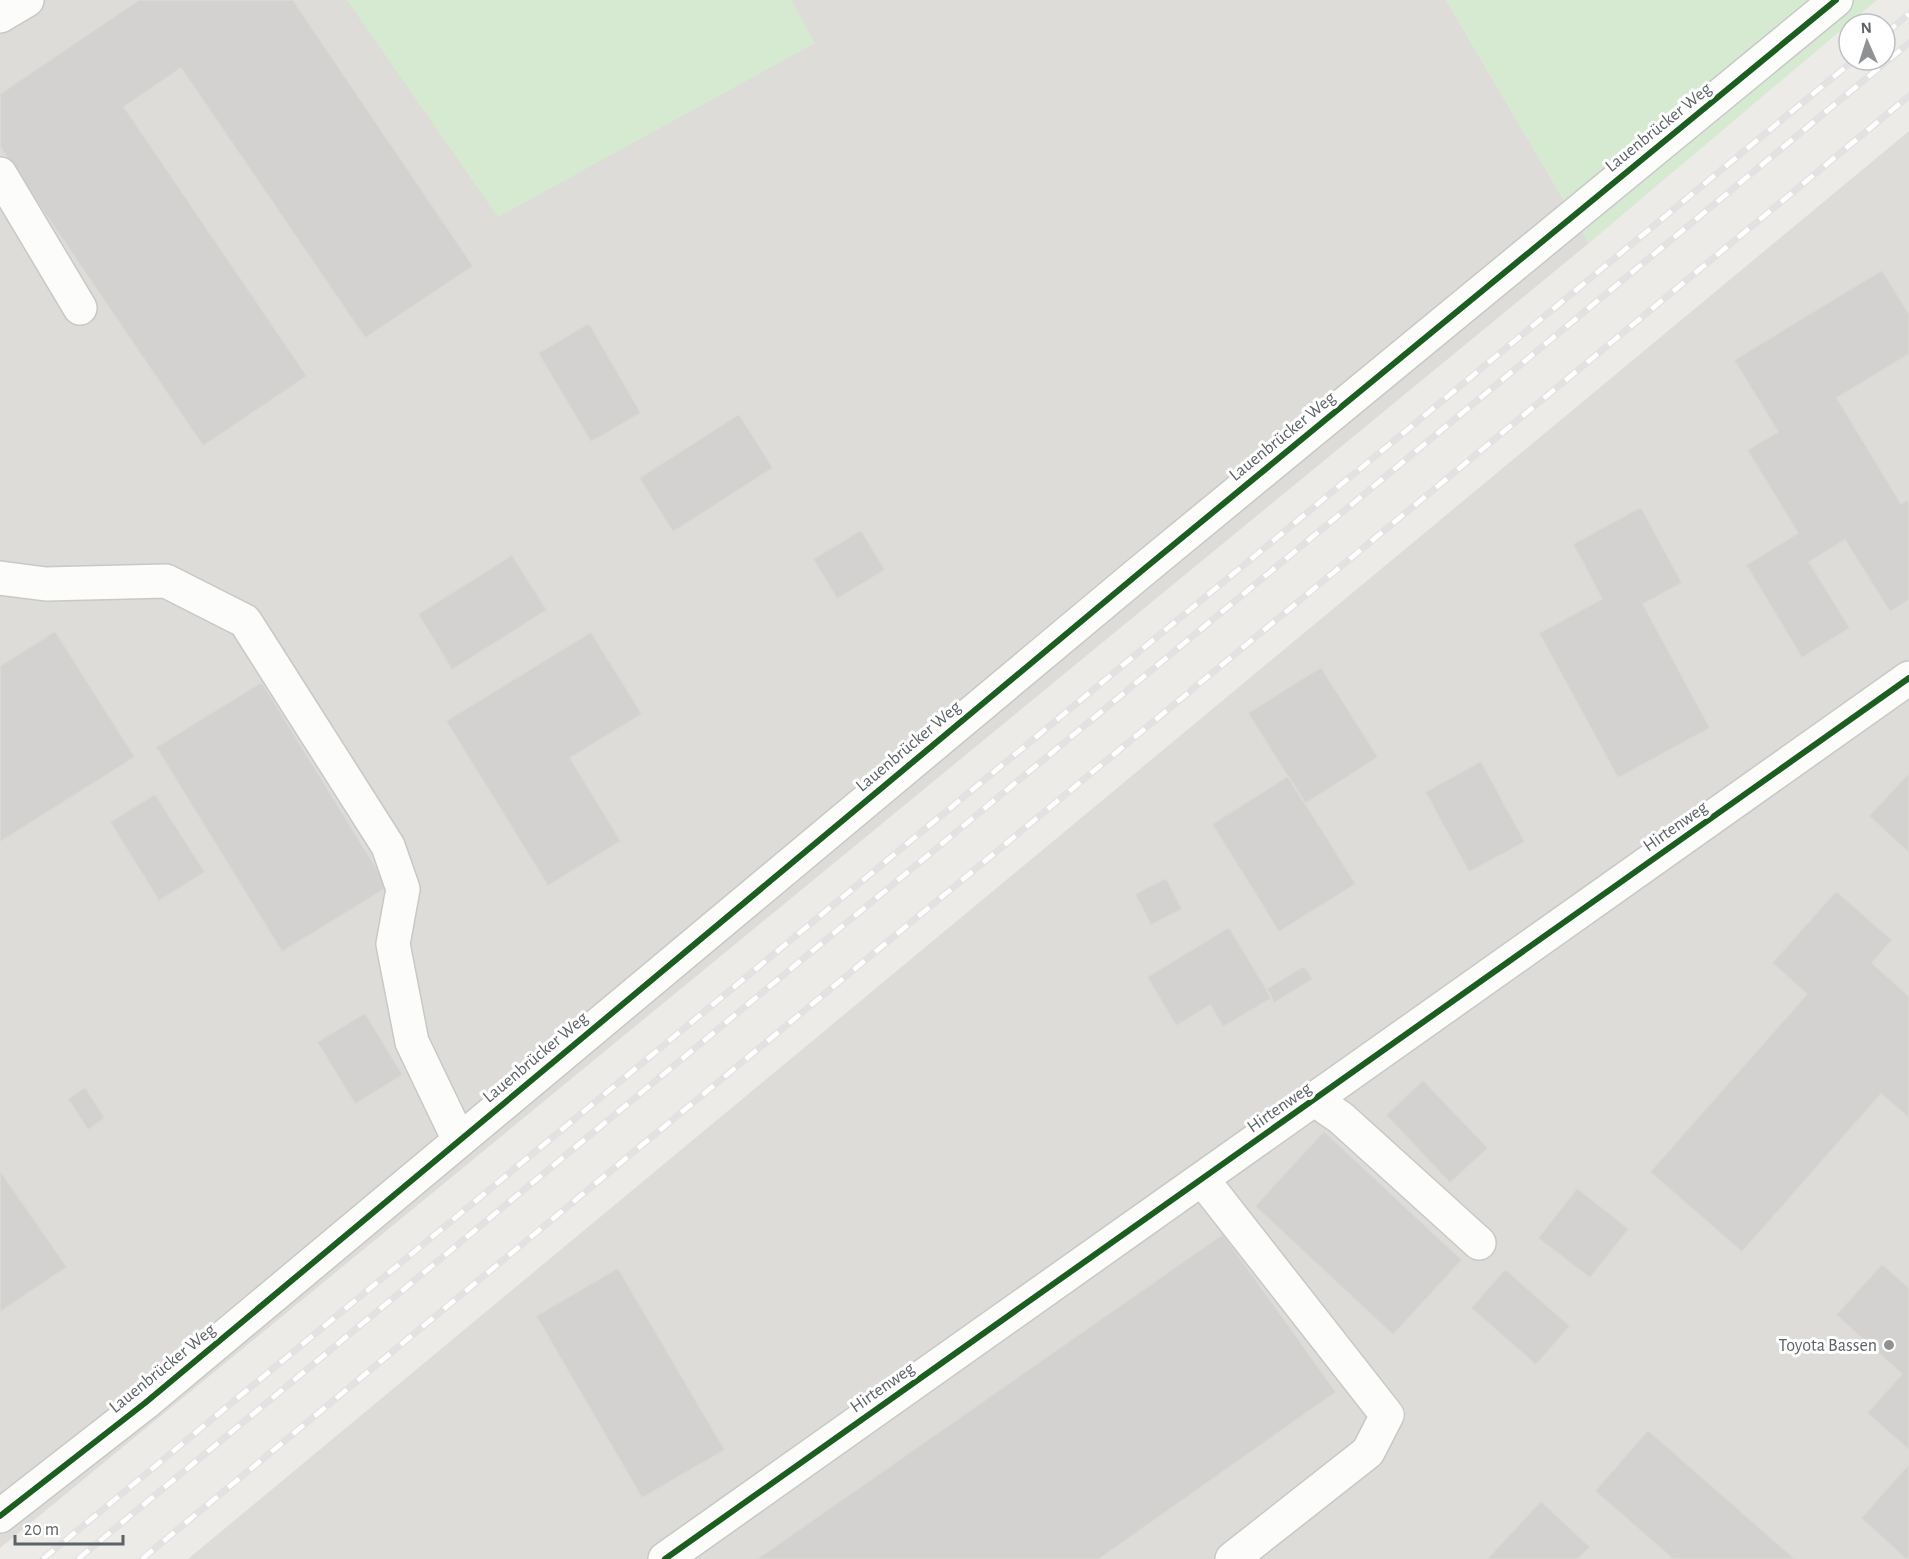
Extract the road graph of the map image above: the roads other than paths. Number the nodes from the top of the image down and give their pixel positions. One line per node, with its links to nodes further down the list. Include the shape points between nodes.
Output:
1 (27, 0): 3 (street)
2 (1836, 0): 9 (street, Lauenbrücker Weg, via 1144,568)
3 (0, 16)
4 (0, 174): 5 (street)
5 (80, 308)
6 (0, 578): 9 (street, via 46,584 166,581 245,621 388,846 403,889 393,944 412,1042)
7 (1909, 678): 8 (street, Hirtenweg)
8 (1315, 1100): 10 (street, Hirtenweg); 11 (street, via 1341,1118)
9 (459, 1140): 12 (street, Lauenbrücker Weg, via 145,1403)
10 (1202, 1179): 13 (street, Hirtenweg); 14 (street, via 1387,1415 1368,1452)
11 (1479, 1243)
12 (0, 1516)
13 (665, 1559)
14 (1232, 1559)

